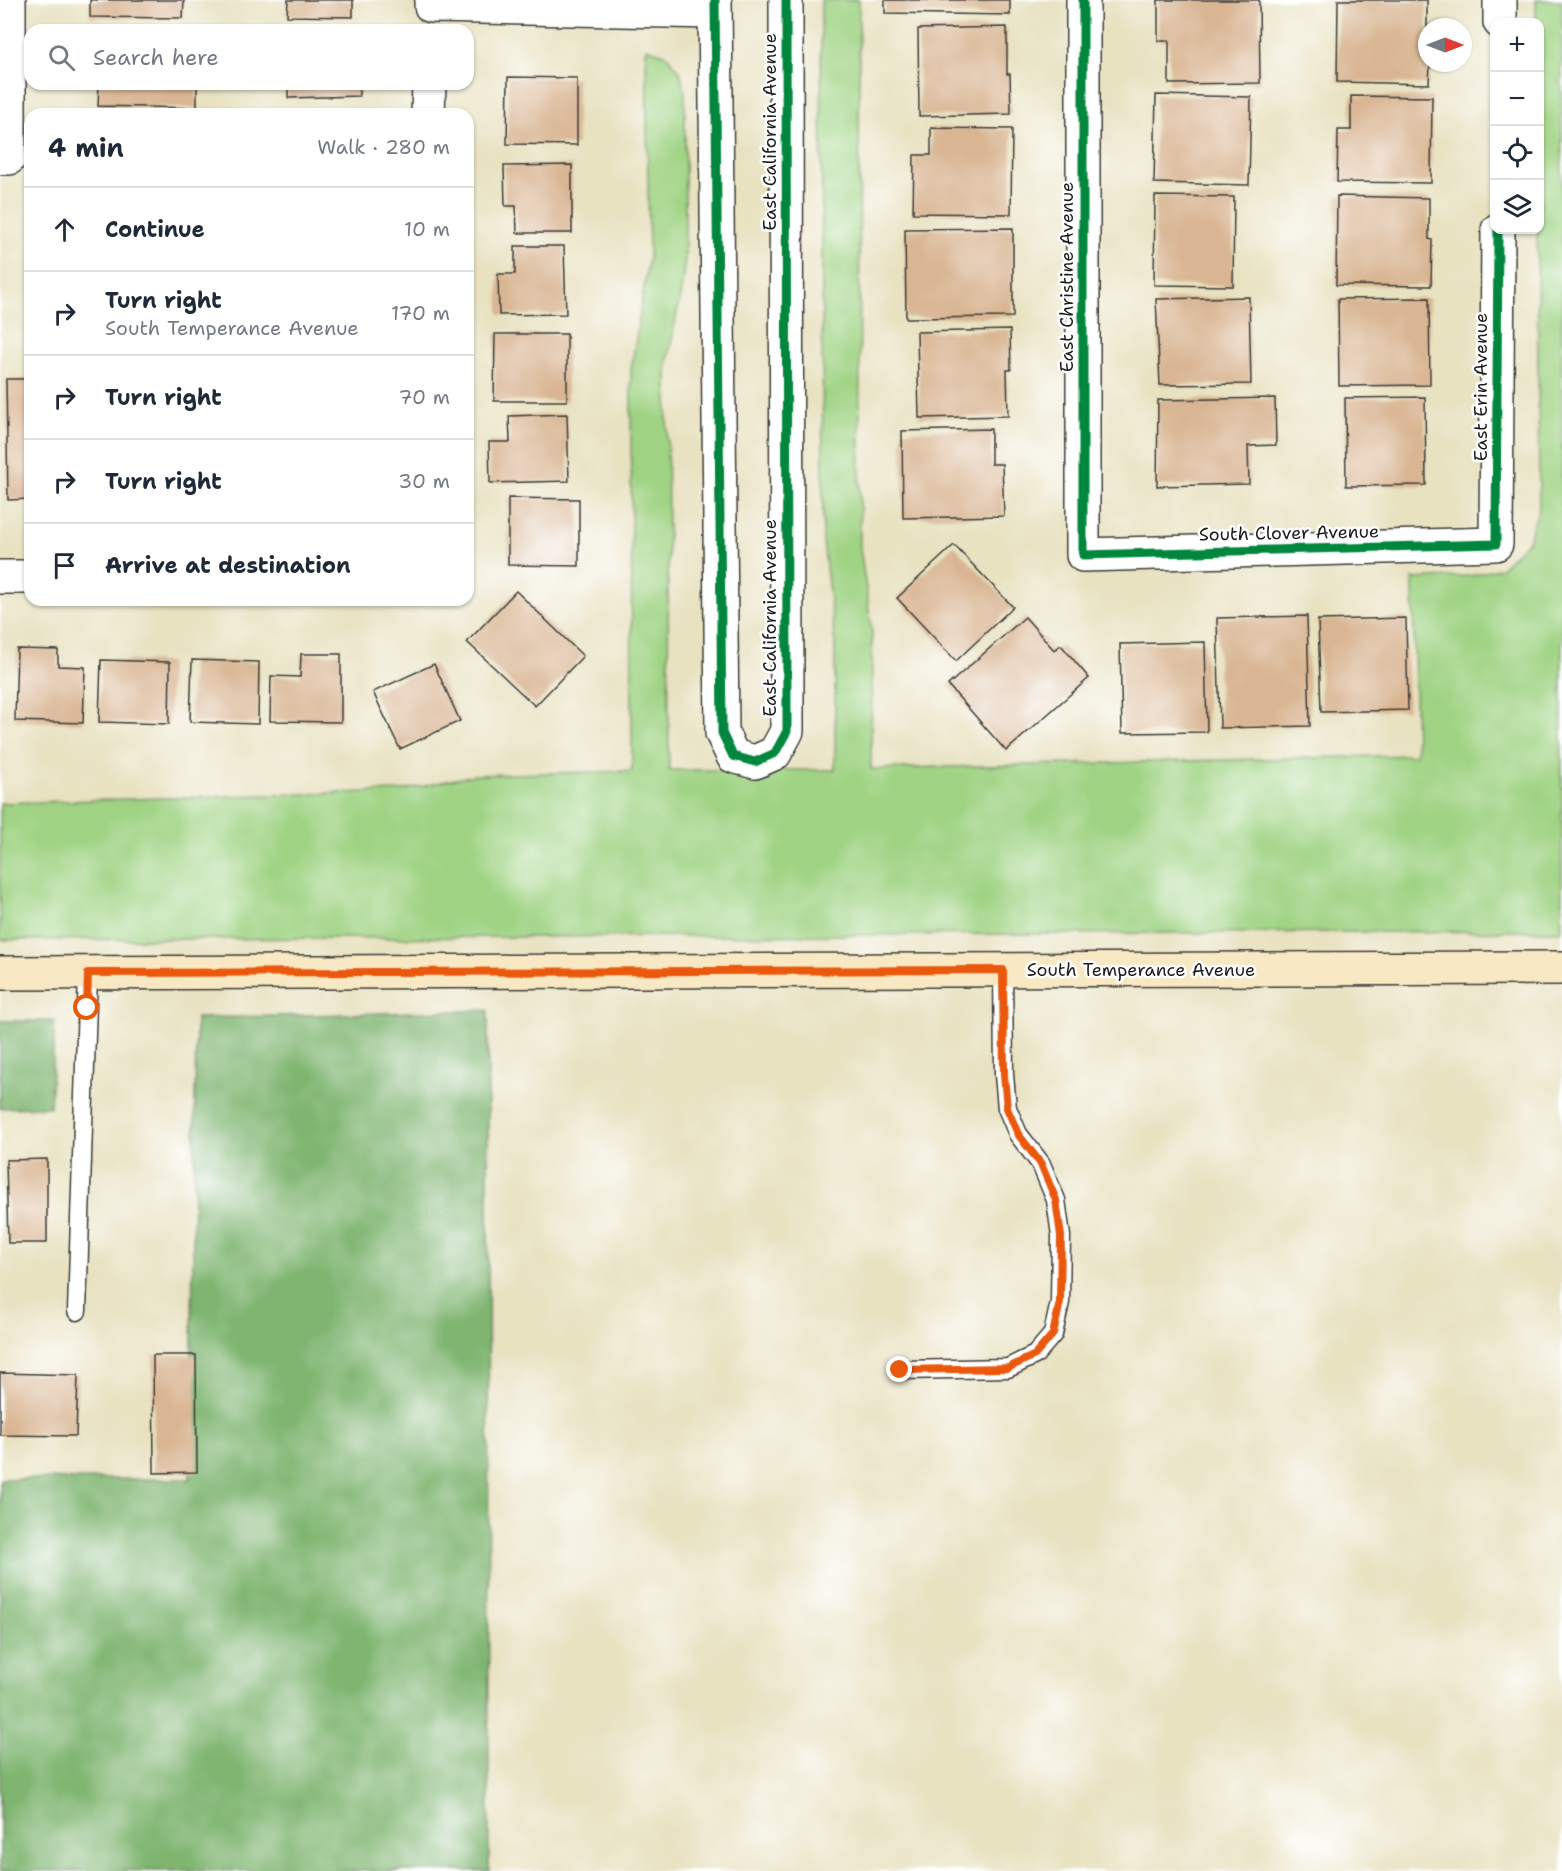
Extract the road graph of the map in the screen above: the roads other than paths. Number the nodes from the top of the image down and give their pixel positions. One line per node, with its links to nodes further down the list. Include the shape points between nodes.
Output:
1 (9, 0): 10 (street)
2 (786, 0): 5 (street, East California Avenue, via 787,731 776,753 755,762 733,756 722,733)
3 (1083, 0): 13 (street, East Christine Avenue)
4 (1500, 0): 7 (street)
5 (715, 6): 6 (street)
6 (431, 12)
7 (1500, 18)
8 (429, 90): 9 (street)
9 (428, 108)
10 (4, 158)
11 (1498, 234): 12 (street, East Erin Avenue)
12 (1496, 544): 13 (street, South Clover Avenue)
13 (1083, 555)
14 (0, 577): 15 (street)
15 (24, 577)
16 (1562, 968): 17 (main road, South Temperance Avenue)
17 (1003, 970): 19 (main road, South Temperance Avenue); 21 (lane, via 1007,1108 1018,1134 1041,1164 1056,1200 1061,1236 1060,1302 1053,1334 1035,1355 1008,1368)
18 (0, 973): 19 (main road, South Temperance Avenue)
19 (88, 973): 20 (lane)
20 (77, 1311)
21 (900, 1370)

